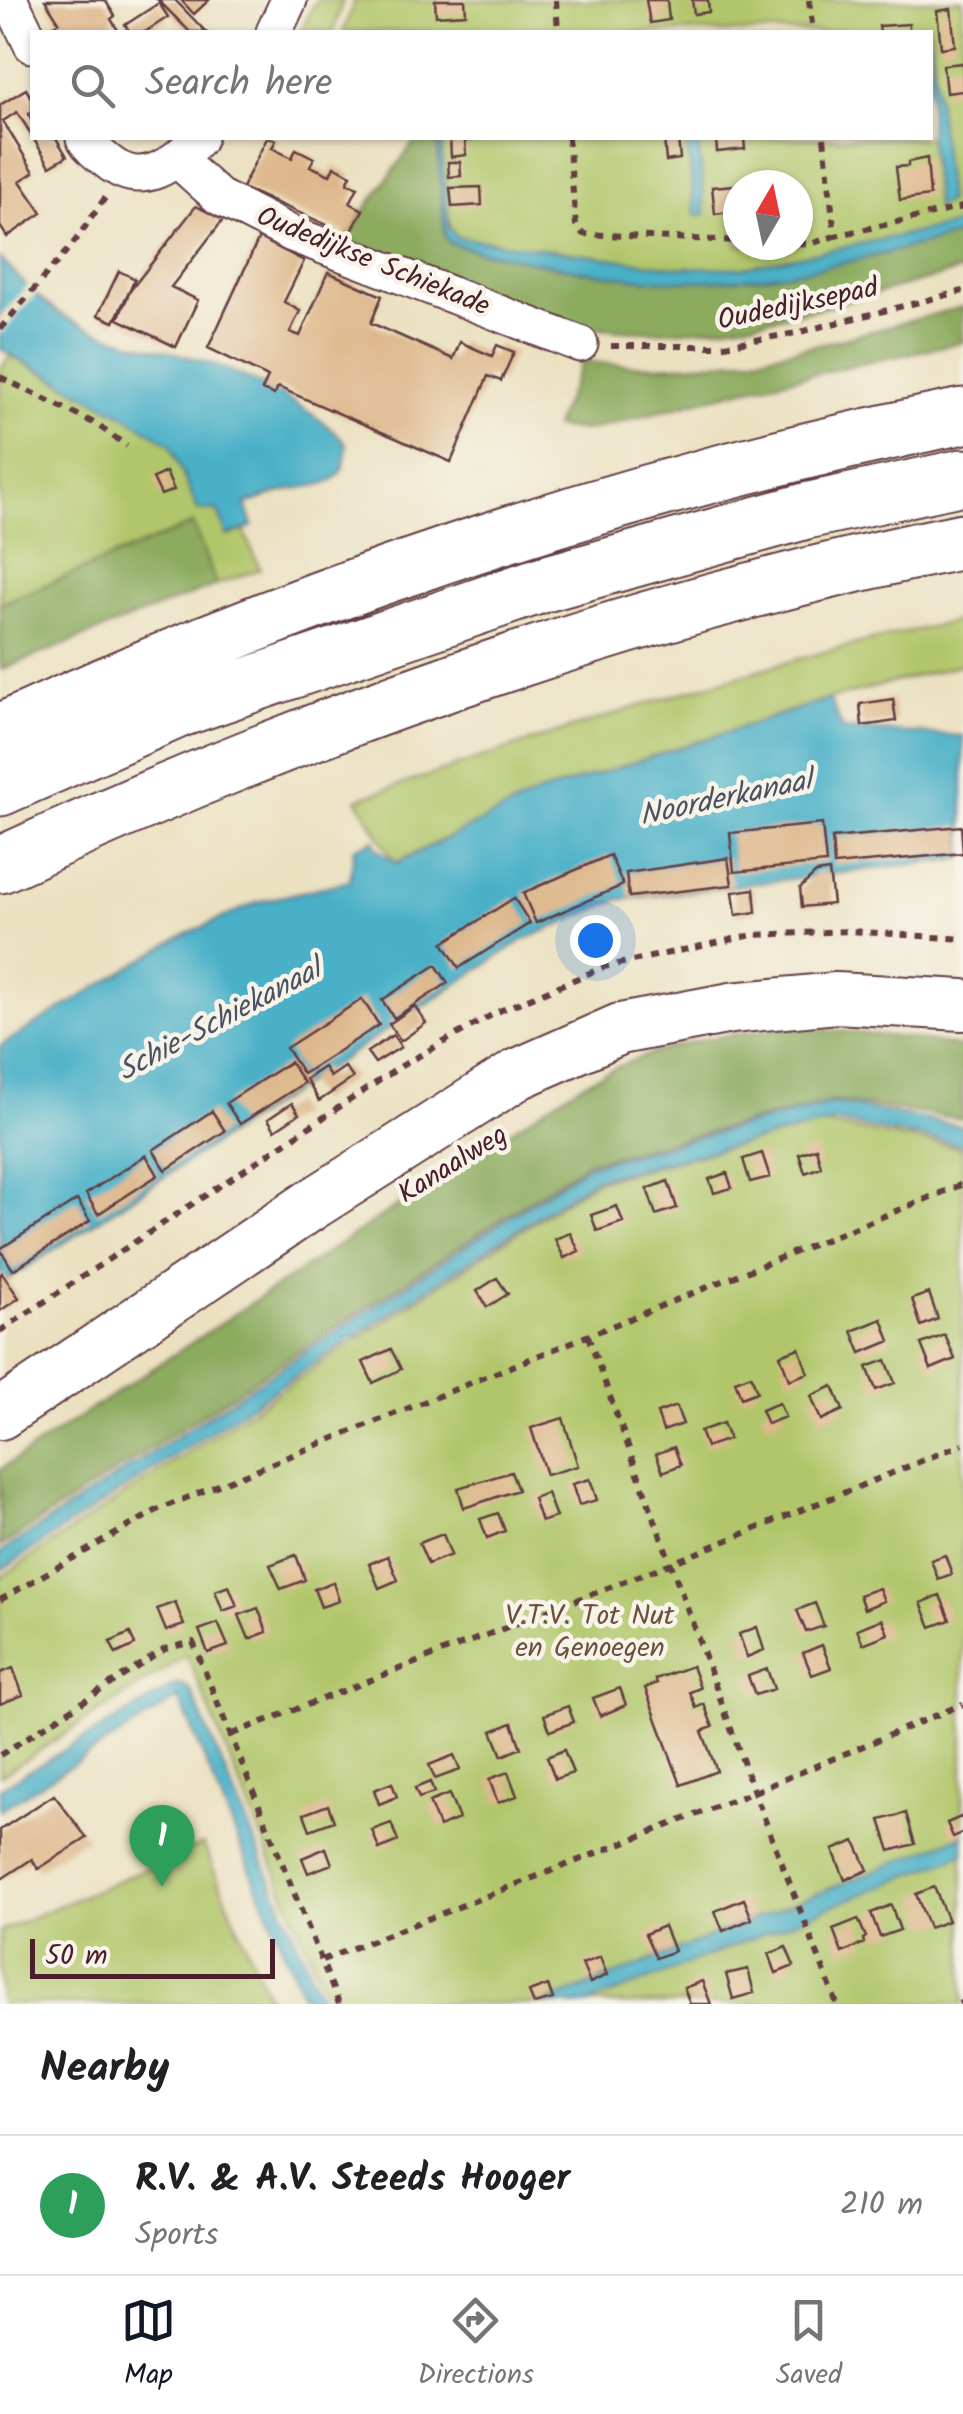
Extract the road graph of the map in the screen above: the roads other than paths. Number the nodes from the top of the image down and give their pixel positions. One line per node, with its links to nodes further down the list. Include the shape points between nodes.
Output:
1 (289, 0): 2 (street)
2 (275, 30)
3 (85, 140): 4 (street, via 122,174 160,170)
4 (188, 149): 5 (street, Oudedijkse Schiekade, via 219,197 292,234)
5 (580, 344)
6 (963, 416): 9 (highway, via 575,511 334,592)
7 (963, 477): 10 (highway, via 806,511 541,585 180,709)
8 (963, 541): 11 (highway, via 696,606 452,682 286,741)
9 (0, 732)
10 (0, 788)
11 (0, 866)
12 (963, 980): 14 (main road, via 830,971 727,982 613,1009 508,1056 412,1110)
13 (963, 1006): 15 (main road, Kanaalweg, via 836,998 731,1008 620,1029 518,1074)
14 (0, 1383)
15 (0, 1414)

